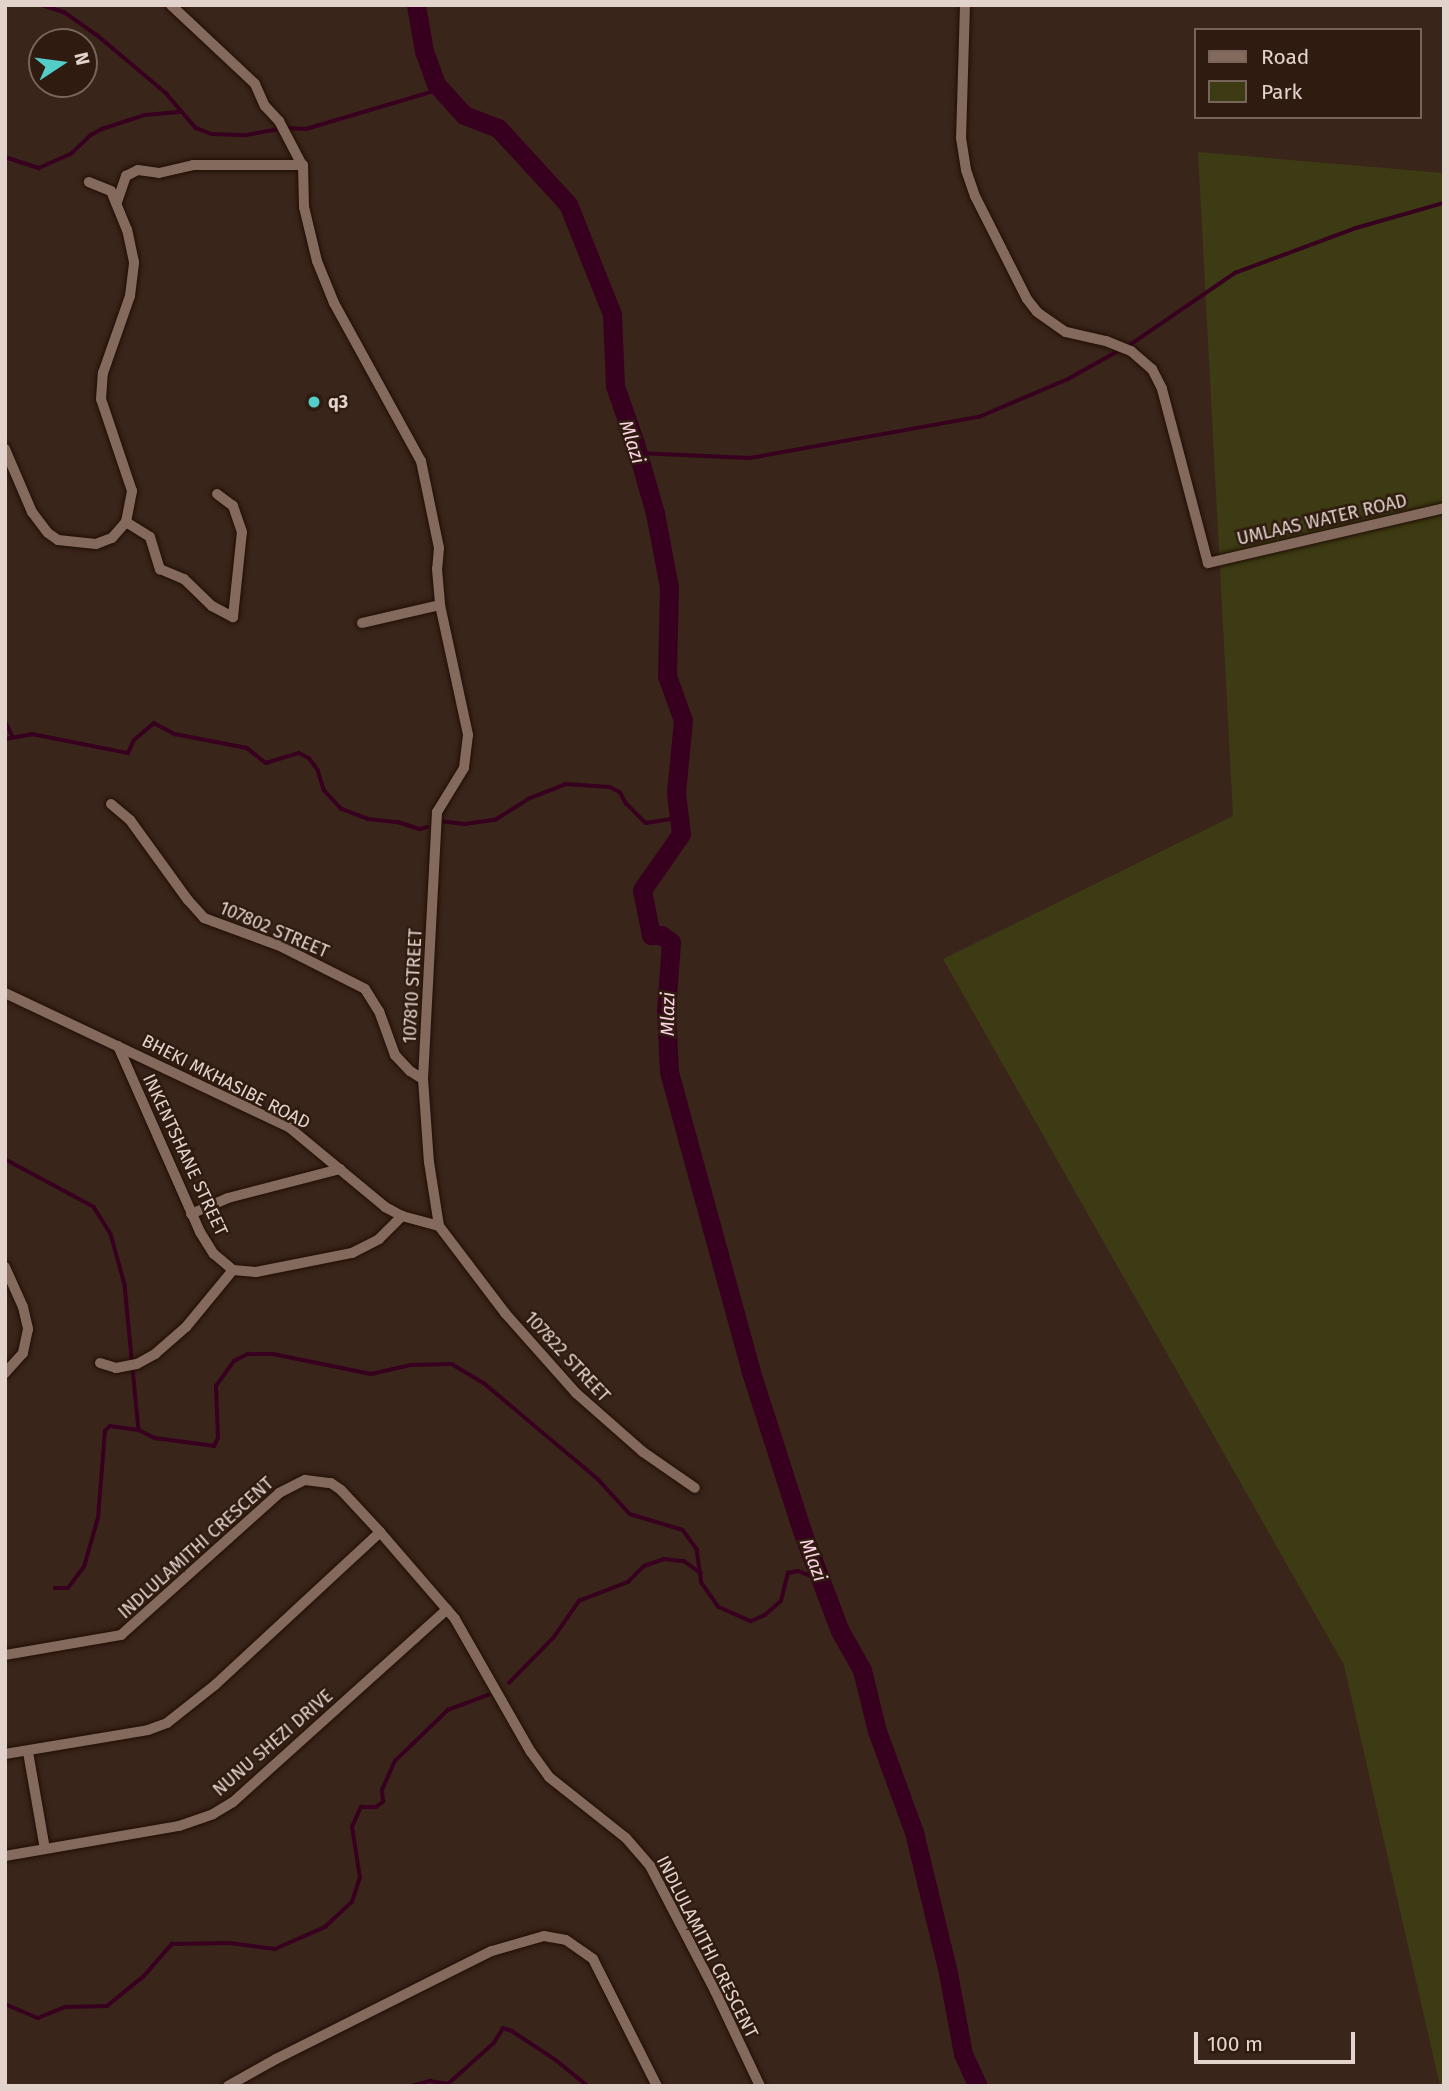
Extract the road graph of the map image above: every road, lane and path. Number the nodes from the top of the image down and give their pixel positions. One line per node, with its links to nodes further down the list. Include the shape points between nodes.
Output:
1 (171, 5): 3 (street, via 255,84)
2 (965, 5): 8 (street, UMLAAS WATER ROAD, via 961,138 975,196 1037,312 1066,332 1131,351 1153,369 1208,563)
3 (302, 163): 5 (street, via 193,165 159,173 138,170 126,176); 10 (street, via 304,207 317,261 334,303 421,461 439,548)
4 (89, 183): 5 (street, via 106,187)
5 (117, 202): 9 (street, via 131,249 133,278 103,373 100,399 132,491)
6 (5, 449): 9 (street, via 32,512 58,540 96,544 112,538)
7 (217, 494): 9 (street, via 233,506 242,532 233,617 212,606 184,579 160,569 150,537)
8 (1444, 508)
9 (126, 522)
10 (440, 605): 11 (street); 15 (street, 107810 STREET, via 461,697 468,756 460,778 437,812)
11 (362, 622)
12 (111, 804): 15 (street, 107802 STREET, via 130,820 204,918 280,946 365,989 379,1011 395,1055)
13 (5, 993): 14 (street, BHEKI MKHASIBE ROAD)
14 (118, 1046): 16 (street, BHEKI MKHASIBE ROAD, via 290,1128); 17 (street, INKENTSHANE STREET)
15 (423, 1079): 19 (street, 107810 STREET)
16 (340, 1169): 17 (street, via 228,1198); 18 (street, BHEKI MKHASIBE ROAD, via 385,1208)
17 (191, 1214): 21 (street, INKENTSHANE STREET, via 214,1254)
18 (402, 1216): 19 (street, BHEKI MKHASIBE ROAD); 21 (street, via 379,1240 352,1253 268,1270)
19 (439, 1226): 24 (street, 107822 STREET, via 505,1313 576,1393 643,1452)
20 (5, 1267): 23 (street, via 28,1329 23,1353)
21 (233, 1270): 22 (street, via 155,1354 116,1368)
22 (100, 1363)
23 (5, 1373)
24 (695, 1488)
25 (380, 1532): 26 (street, INDLULAMITHI CRESCENT); 27 (street, INDLULAMITHI CRESCENT, via 341,1490 319,1480 305,1480 279,1493 121,1635); 28 (street, via 215,1685 167,1723)
26 (447, 1609): 30 (street, NUNU SHEZI DRIVE, via 233,1802 179,1826); 34 (street, INDLULAMITHI CRESCENT, via 549,1777 626,1838 650,1866)
27 (5, 1656)
28 (28, 1752): 29 (street); 30 (street)
29 (5, 1754)
30 (45, 1849): 31 (street, NUNU SHEZI DRIVE)
31 (5, 1856)
32 (228, 2086): 33 (street, via 492,1951 544,1936 566,1940 593,1959)
33 (657, 2086)
34 (760, 2086)

